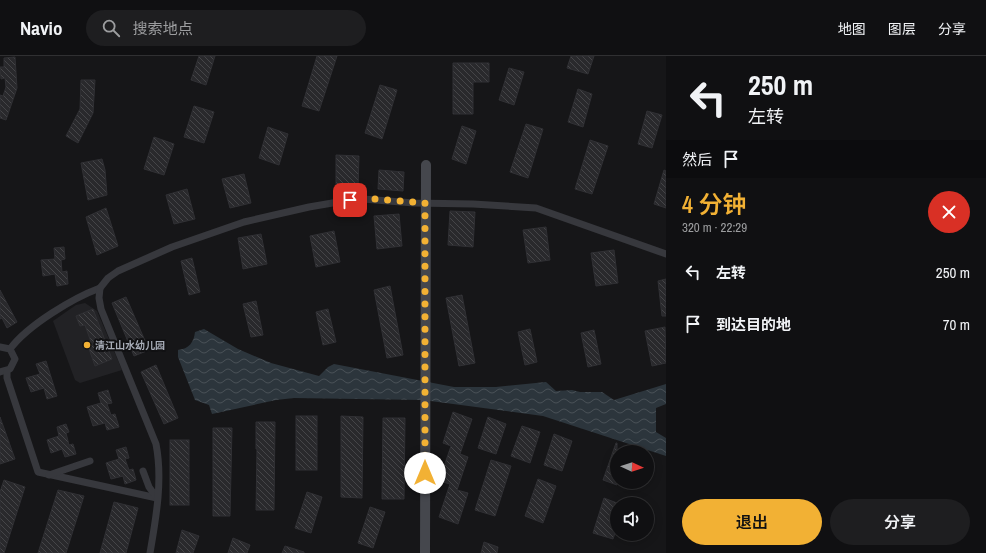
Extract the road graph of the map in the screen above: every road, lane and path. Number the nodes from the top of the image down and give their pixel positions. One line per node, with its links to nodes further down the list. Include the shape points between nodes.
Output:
1 (426, 165): 2 (main road)
2 (425, 203): 3 (street, via 536,208); 4 (street, via 363,198 244,222 172,247 118,271); 13 (main road)
3 (666, 254)
4 (100, 288): 6 (street, via 62,306); 11 (street, via 102,309 156,444 159,468)
5 (0, 347): 6 (street)
6 (10, 349): 7 (street, via 15,355 15,363)
7 (3, 371): 10 (street, via 38,472)
8 (90, 461): 10 (street)
9 (143, 470): 11 (street, via 149,487)
10 (49, 475): 11 (street)
11 (157, 498): 12 (street)
12 (150, 553)
13 (425, 553)

